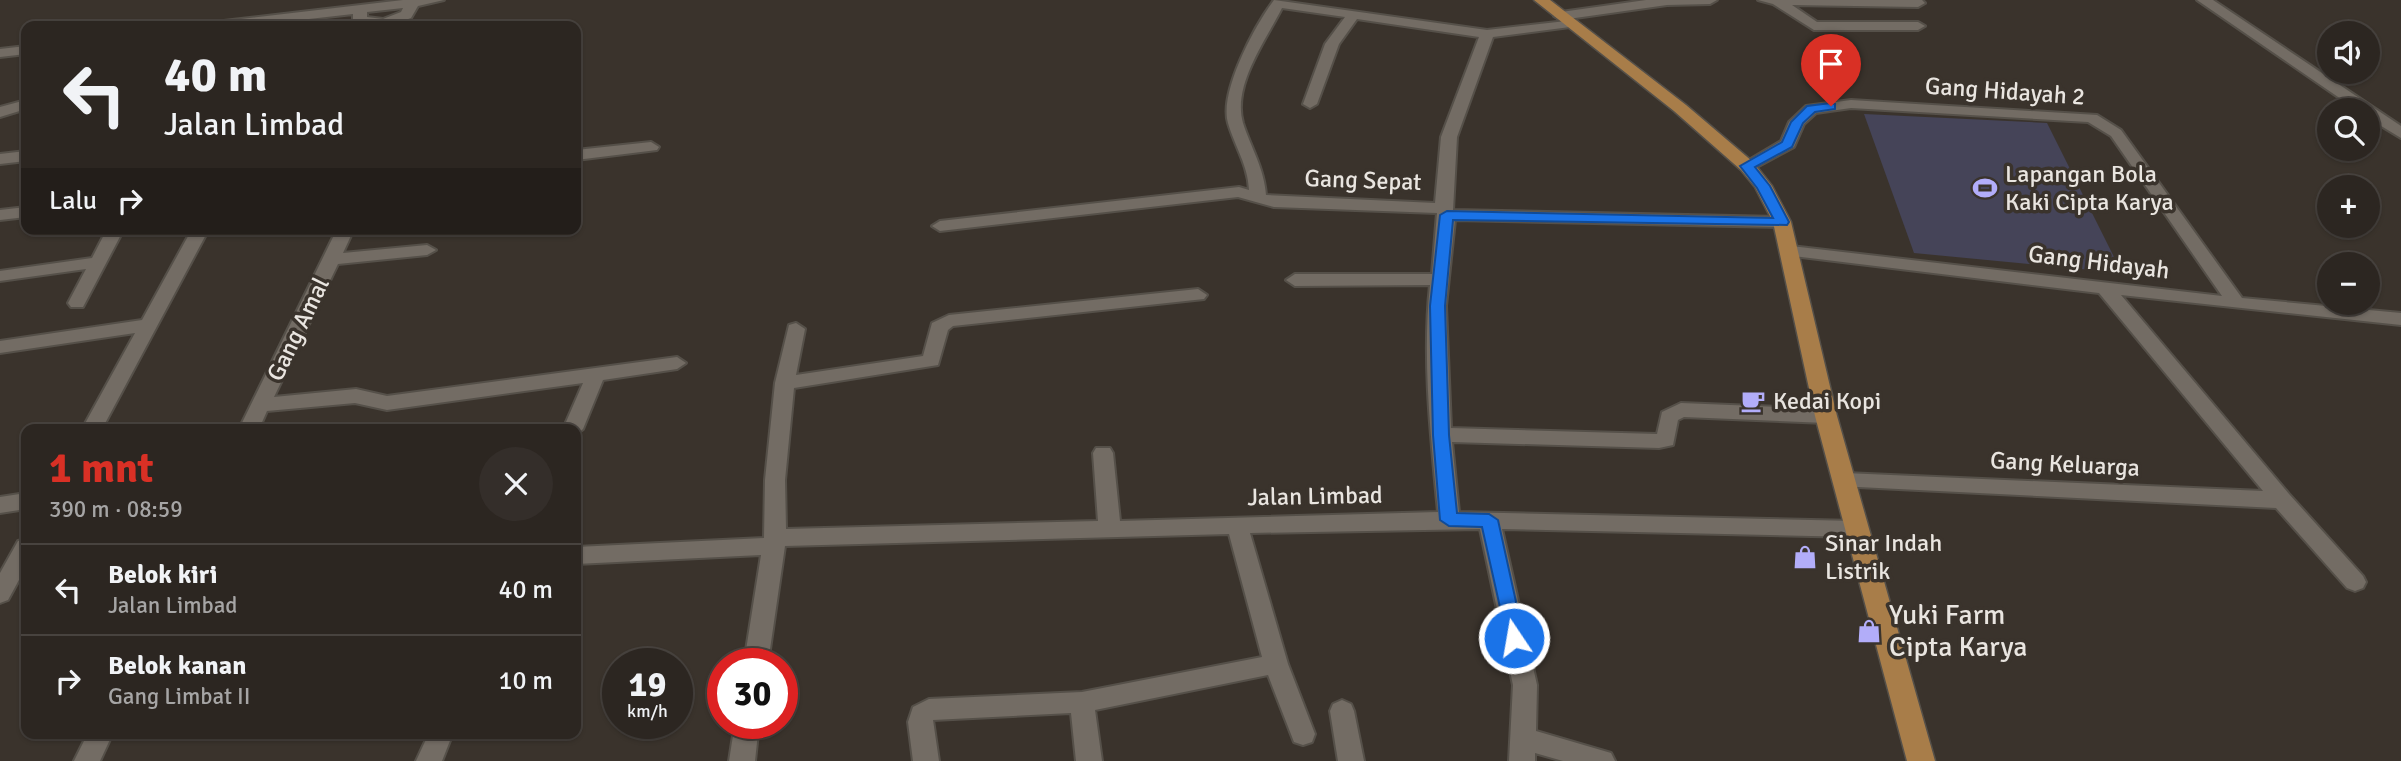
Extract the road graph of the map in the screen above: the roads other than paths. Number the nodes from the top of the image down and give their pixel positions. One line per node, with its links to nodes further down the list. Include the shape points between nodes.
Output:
1 (438, 0): 7 (street)
2 (1541, 0): 11 (main road)
3 (1710, 0): 11 (street, via 1667,1)
4 (1765, 0): 5 (street)
5 (1776, 0): 8 (street); 15 (street, via 1814,26)
6 (2204, 0): 19 (street)
7 (414, 1): 9 (street); 14 (street, via 406,15)
8 (1917, 3)
9 (366, 4): 12 (street); 13 (street)
10 (1354, 14): 16 (street); 20 (street, via 1332,44); 30 (street, via 1278,3 1245,66 1235,93 1235,121 1256,172)
11 (1565, 19): 16 (street); 29 (main road)
12 (249, 21)
13 (363, 21)
14 (389, 21)
15 (1918, 26)
16 (1487, 34): 31 (street, via 1449,137)
17 (21, 51): 18 (street)
18 (0, 53)
19 (2348, 98)
20 (1310, 104)
21 (21, 105): 22 (street)
22 (0, 111)
23 (2380, 119): 24 (street)
24 (2401, 133)
25 (651, 146): 26 (street)
26 (581, 154)
27 (21, 157): 28 (street)
28 (0, 159)
29 (1747, 166): 34 (main road); 49 (street, Gang Hidayah 2, via 1788,144 1797,122 1811,109 1851,104 2092,118 2116,133)
30 (1258, 198): 31 (street, Gang Sepat); 35 (street, Gang Sepat, via 1239,192)
31 (1445, 211): 34 (street, Gang Sepat); 44 (street)
32 (21, 213): 33 (street)
33 (0, 215)
34 (1782, 222): 40 (main road)
35 (940, 226)
36 (113, 235): 42 (street)
37 (198, 235): 51 (street)
38 (343, 235): 41 (street, Gang Amal)
39 (427, 250): 41 (street)
40 (1791, 251): 46 (street, Gang Hidayah); 58 (main road)
41 (332, 259): 57 (street, Gang Amal)
42 (101, 261): 43 (street); 48 (street)
43 (0, 276)
44 (1440, 279): 45 (street); 62 (street)
45 (1295, 280)
46 (2104, 287): 49 (street, Gang Hidayah); 65 (street)
47 (1198, 295): 56 (street, via 949,321 939,327 931,361)
48 (77, 303)
49 (2236, 303): 50 (street, Gang Hidayah)
50 (2401, 319)
51 (150, 325): 53 (street); 59 (street)
52 (796, 328): 56 (street)
53 (0, 347)
54 (677, 363): 55 (street)
55 (596, 374): 57 (street, via 387,403 356,396); 61 (street)
56 (785, 383): 73 (street)
57 (261, 405): 60 (street, Gang Amal)
58 (1826, 416): 62 (street, via 1681,411 1669,417 1669,435 1659,441); 64 (main road)
59 (95, 424)
60 (252, 424)
61 (575, 424)
62 (1441, 435): 68 (street)
63 (1103, 453): 72 (street)
64 (1845, 481): 65 (street, Gang Keluarga); 71 (main road)
65 (2282, 500): 76 (street)
66 (21, 502): 67 (street)
67 (0, 505)
68 (1449, 520): 69 (street, Jalan Limbad); 70 (street, Jalan Limbad)
69 (1489, 520): 71 (street, Jalan Limbad); 86 (street, via 1525,685)
70 (1237, 524): 72 (street, Jalan Limbad); 79 (street)
71 (1856, 529): 94 (main road)
72 (1110, 530): 73 (street, Jalan Limbad)
73 (774, 542): 75 (street, Jalan Limbad); 78 (street)
74 (21, 556): 77 (street)
75 (581, 556)
76 (2355, 582)
77 (0, 594)
78 (758, 648)
79 (1276, 664): 80 (street); 82 (street)
80 (1082, 702): 90 (street, via 929,710 920,722); 91 (street)
81 (1342, 711): 92 (street)
82 (1303, 734)
83 (98, 739): 87 (street)
84 (439, 739): 88 (street)
85 (745, 739): 89 (street)
86 (1523, 750): 93 (street)
87 (87, 761)
88 (429, 761)
89 (742, 761)
90 (926, 761)
91 (1089, 761)
92 (1351, 761)
93 (1602, 761)
94 (1921, 761)

